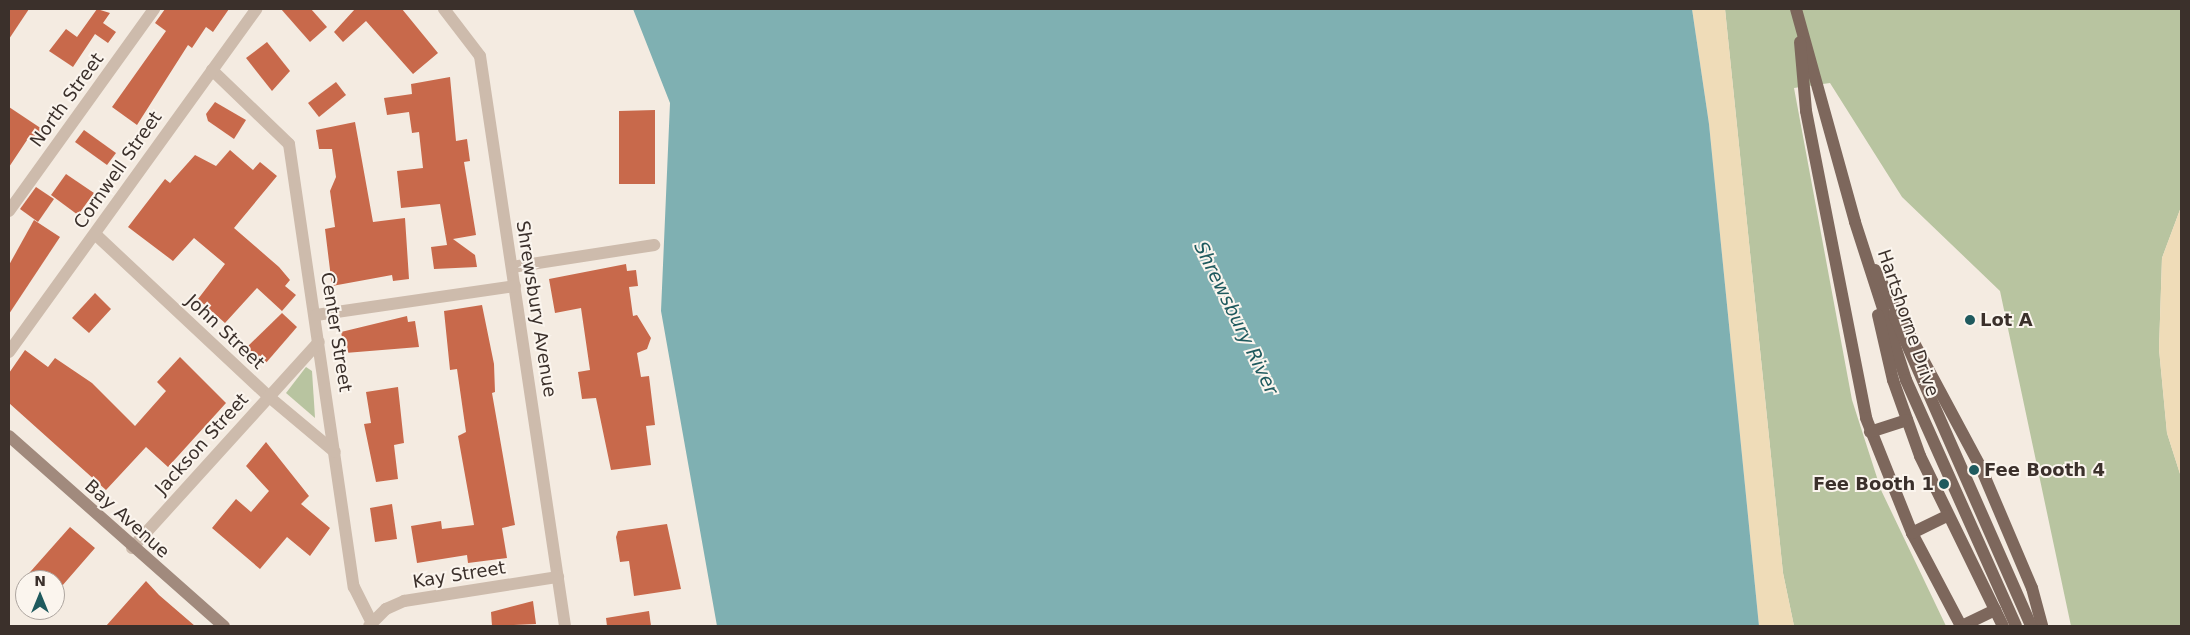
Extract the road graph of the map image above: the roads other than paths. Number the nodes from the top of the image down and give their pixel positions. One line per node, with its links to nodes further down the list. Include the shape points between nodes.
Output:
1 (154, 9): 6 (street, North Street)
2 (256, 9): 5 (street, Cornwell Street)
3 (444, 9): 10 (street, Shrewsbury Avenue, via 480,56)
4 (1797, 14): 9 (main road, Hartshorne Drive); 17 (main road, Hartshorne Drive, via 1814,157)
5 (212, 70): 7 (street, Cornwell Street); 12 (street, Center Street, via 290,144)
6 (9, 211)
7 (95, 234): 14 (street, Cornwell Street); 15 (street, John Street)
8 (654, 245): 10 (street)
9 (1865, 254): 16 (main road, via 1886,356); 30 (main road, Hartshorne Drive, via 1906,380); 31 (main road); 32 (main road, via 1908,326 1981,468 2032,588)
10 (512, 268): 11 (street, Shrewsbury Avenue)
11 (515, 286): 12 (street); 23 (street, Shrewsbury Avenue)
12 (316, 315): 13 (street, Center Street)
13 (319, 342): 15 (street, Jackson Street); 19 (street, Center Street)
14 (9, 352)
15 (268, 396): 19 (street, John Street); 22 (street, Jackson Street)
16 (1907, 420): 17 (main road); 20 (main road)
17 (1870, 432): 21 (main road, Hartshorne Drive)
18 (9, 436): 22 (street, Bay Avenue)
19 (335, 452): 25 (street, Center Street, via 354,588)
20 (1947, 516): 21 (main road); 24 (main road)
21 (1912, 533): 28 (main road, Hartshorne Drive)
22 (132, 548): 26 (street, Bay Avenue)
23 (558, 577): 25 (street, Kay Street, via 404,601 386,609); 27 (street, Shrewsbury Avenue)
24 (1995, 610): 28 (main road); 29 (main road)
25 (370, 624)
26 (224, 626)
27 (565, 626)
28 (1961, 626)
29 (2003, 626)
30 (2016, 626)
31 (2031, 626)
32 (2042, 626)

